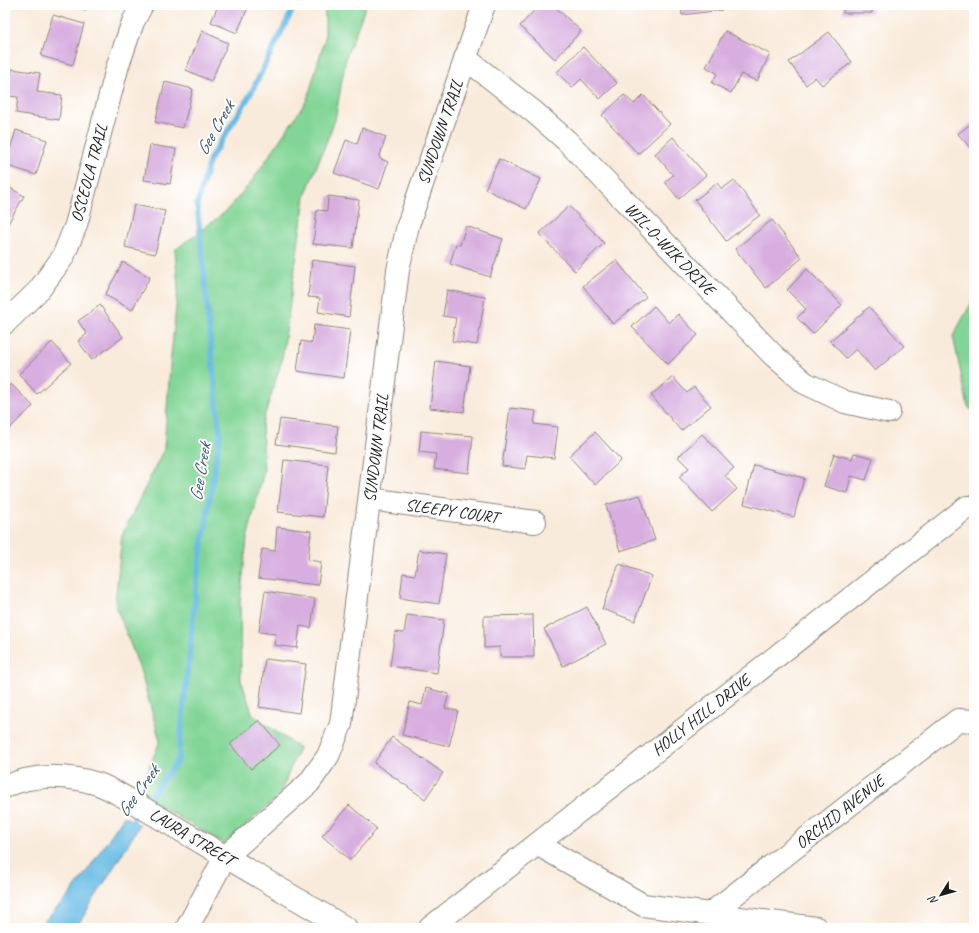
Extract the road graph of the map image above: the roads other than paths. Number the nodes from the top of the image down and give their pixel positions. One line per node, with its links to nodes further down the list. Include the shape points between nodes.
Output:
1 (142, 5): 4 (street, OSCEOLA TRAIL, via 133,22 118,65 76,225 63,257 38,290)
2 (484, 5): 3 (street, SUNDOWN TRAIL)
3 (465, 58): 5 (street, WIL-O-WIK DRIVE, via 567,141 772,355 805,383 845,402); 6 (street, SUNDOWN TRAIL, via 408,225 398,270)
4 (5, 323)
5 (889, 412)
6 (370, 500): 8 (street, SLEEPY COURT); 12 (street, SUNDOWN TRAIL, via 341,724 328,756 309,782)
7 (974, 508): 11 (street, HOLLY HILL DRIVE, via 967,506)
8 (535, 522)
9 (974, 721): 13 (street, ORCHID AVENUE, via 958,720)
10 (7, 789): 12 (street, LAURA STREET, via 48,777 73,778 99,784)
11 (537, 844): 13 (street, via 643,906); 16 (street, HOLLY HILL DRIVE)
12 (225, 857): 14 (street); 15 (street, LAURA STREET)
13 (710, 914): 17 (street)
14 (187, 928)
15 (346, 928)
16 (430, 928)
17 (816, 928)

